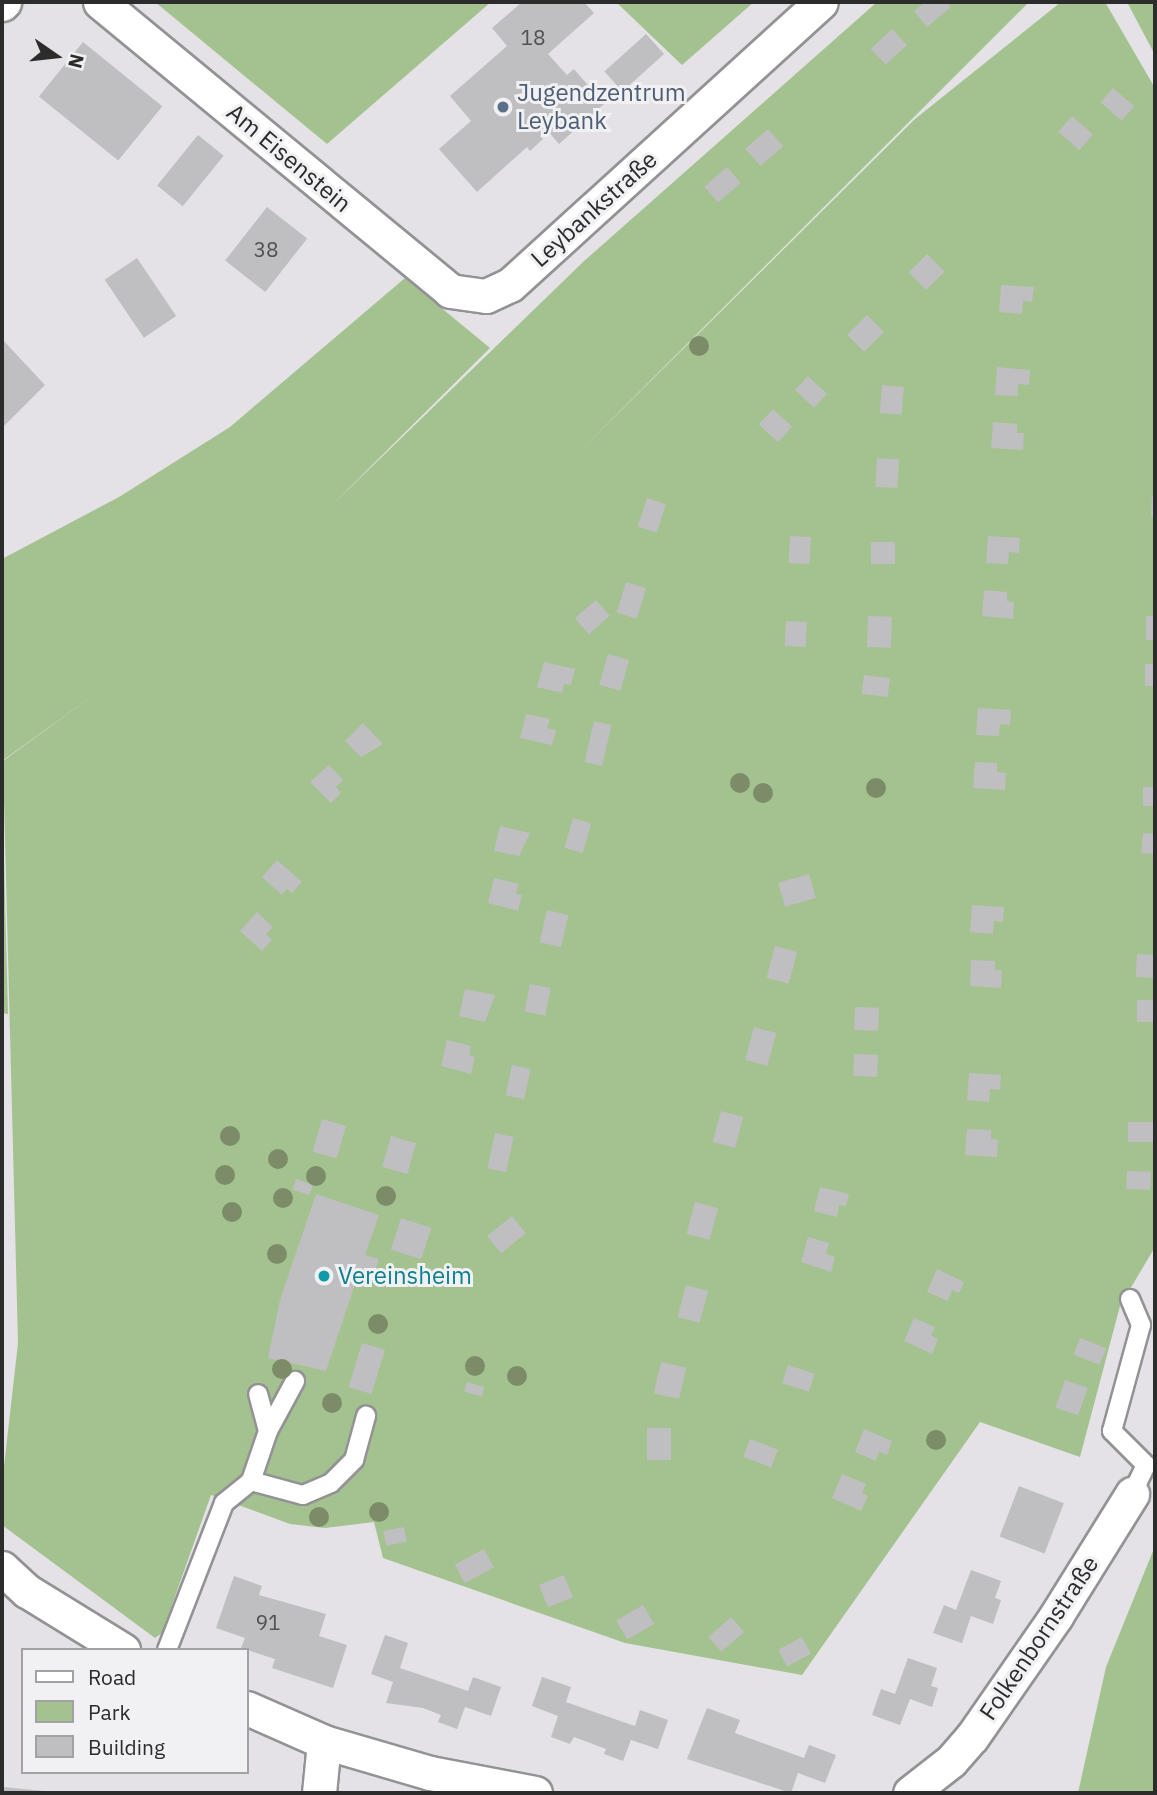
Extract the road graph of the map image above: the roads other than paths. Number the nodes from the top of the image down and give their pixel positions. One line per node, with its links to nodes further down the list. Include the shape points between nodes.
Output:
1 (100, 2): 3 (street, Am Eisenstein, via 450,291)
2 (821, 2): 3 (street, Leybankstraße, via 510,285)
3 (486, 296)
4 (1130, 1299): 9 (lane, via 1141,1325 1112,1431)
5 (295, 1381): 8 (lane)
6 (258, 1394): 8 (lane)
7 (366, 1416): 10 (lane, via 354,1460 331,1483 303,1495)
8 (268, 1431): 10 (lane)
9 (1139, 1480): 18 (street, Folkenbornstraße, via 1056,1616 972,1737)
10 (251, 1482): 13 (lane, via 225,1503)
11 (2, 1568): 12 (street, via 27,1591)
12 (120, 1648)
13 (168, 1648)
14 (248, 1708): 15 (street)
15 (324, 1742): 16 (street); 17 (street, via 430,1773)
16 (319, 1793)
17 (535, 1793)
18 (911, 1793)

